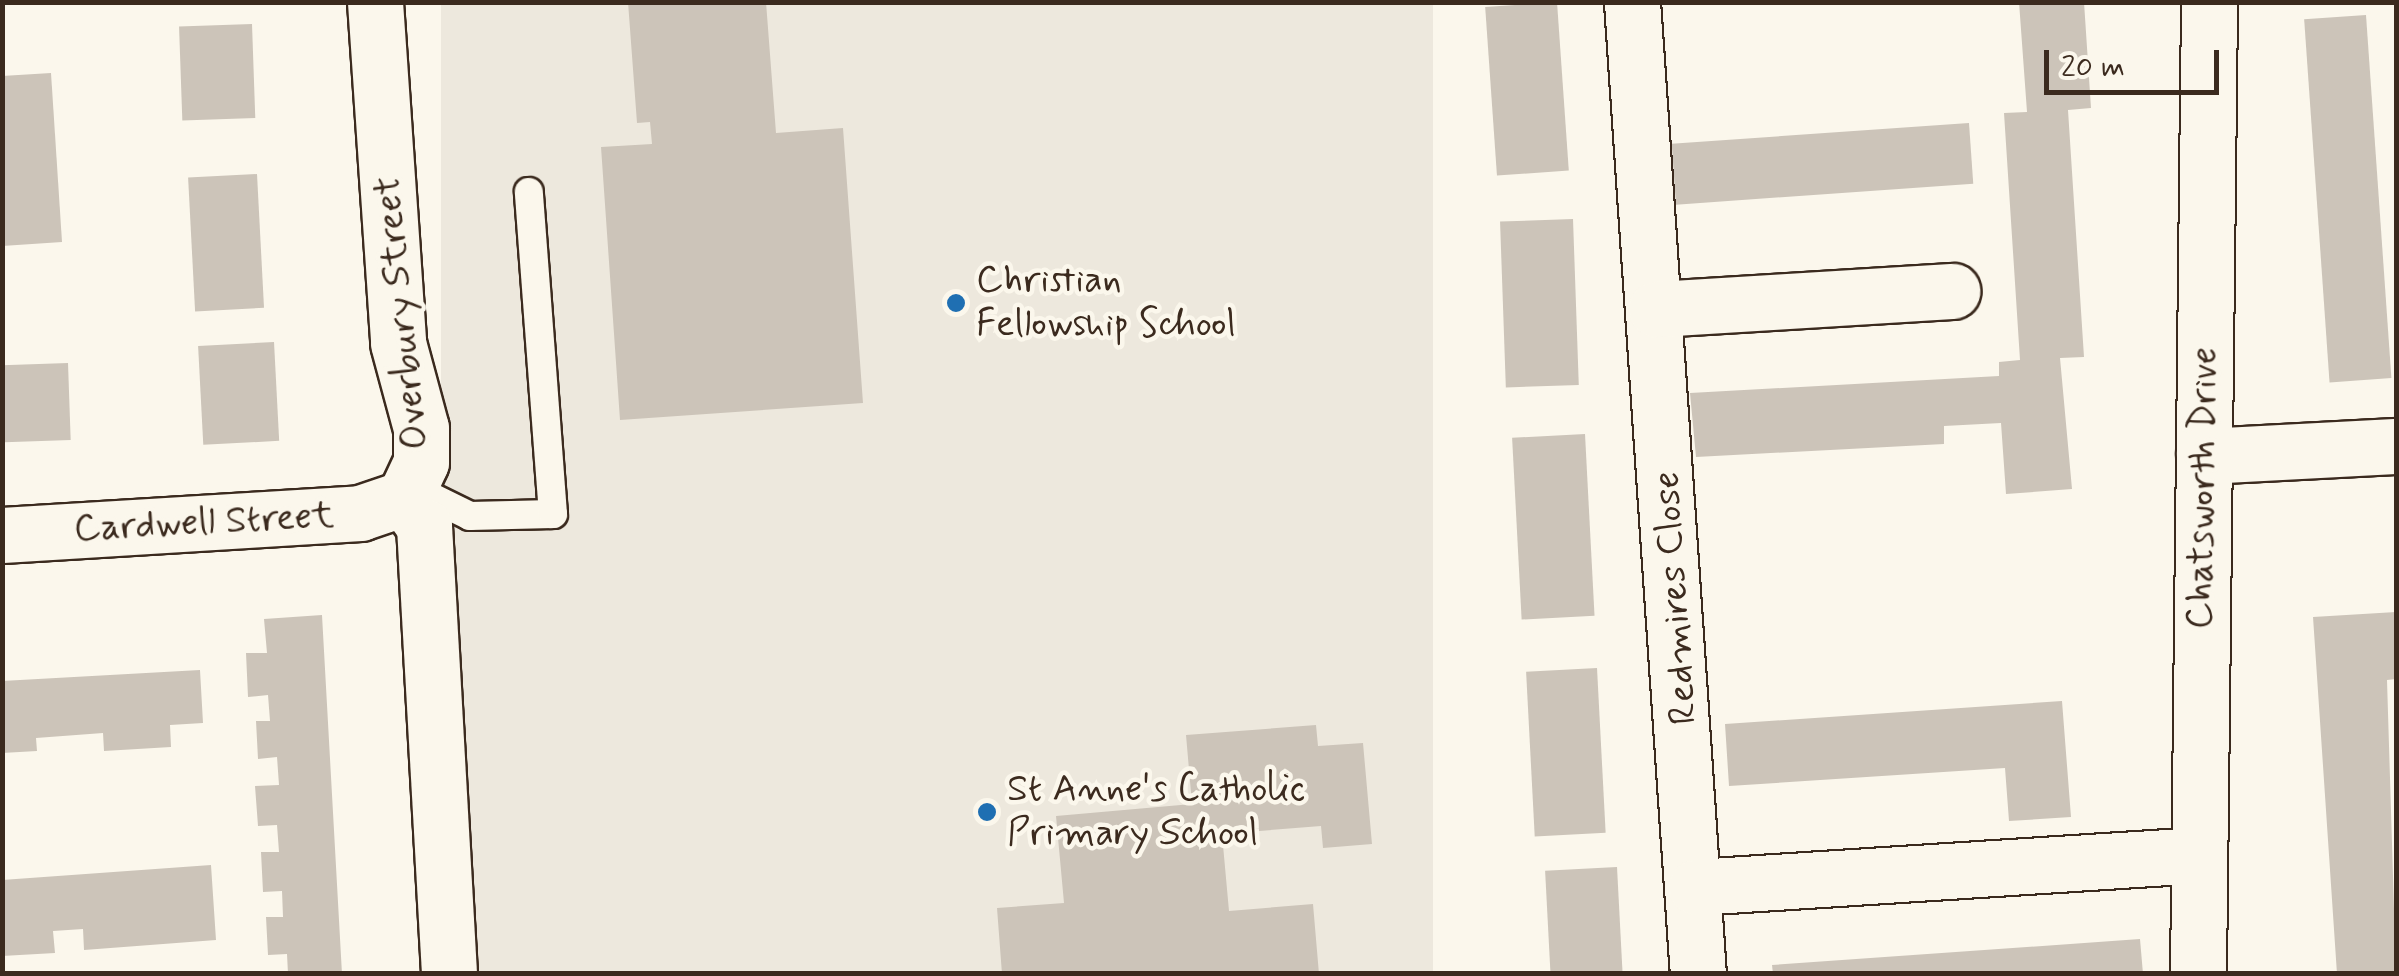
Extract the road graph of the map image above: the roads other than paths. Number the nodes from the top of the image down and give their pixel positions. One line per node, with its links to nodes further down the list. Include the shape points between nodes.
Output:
1 (375, 2): 9 (street, Overbury Street, via 398,343 421,428 422,462)
2 (1632, 2): 6 (street, Redmires Close)
3 (2209, 2): 8 (street, Chatsworth Drive)
4 (529, 192): 9 (lane, via 553,514 470,516)
5 (1952, 291): 6 (street)
6 (1656, 309): 12 (street, Redmires Close)
7 (2396, 446): 8 (street)
8 (2204, 456): 11 (street, Chatsworth Drive)
9 (407, 492): 10 (street, Cardwell Street, via 360,514); 13 (street, Overbury Street, via 424,526)
10 (2, 535)
11 (2199, 856): 12 (street); 15 (street, Chatsworth Drive)
12 (1696, 887): 14 (street, Redmires Close)
13 (449, 974)
14 (1698, 974)
15 (2198, 974)

